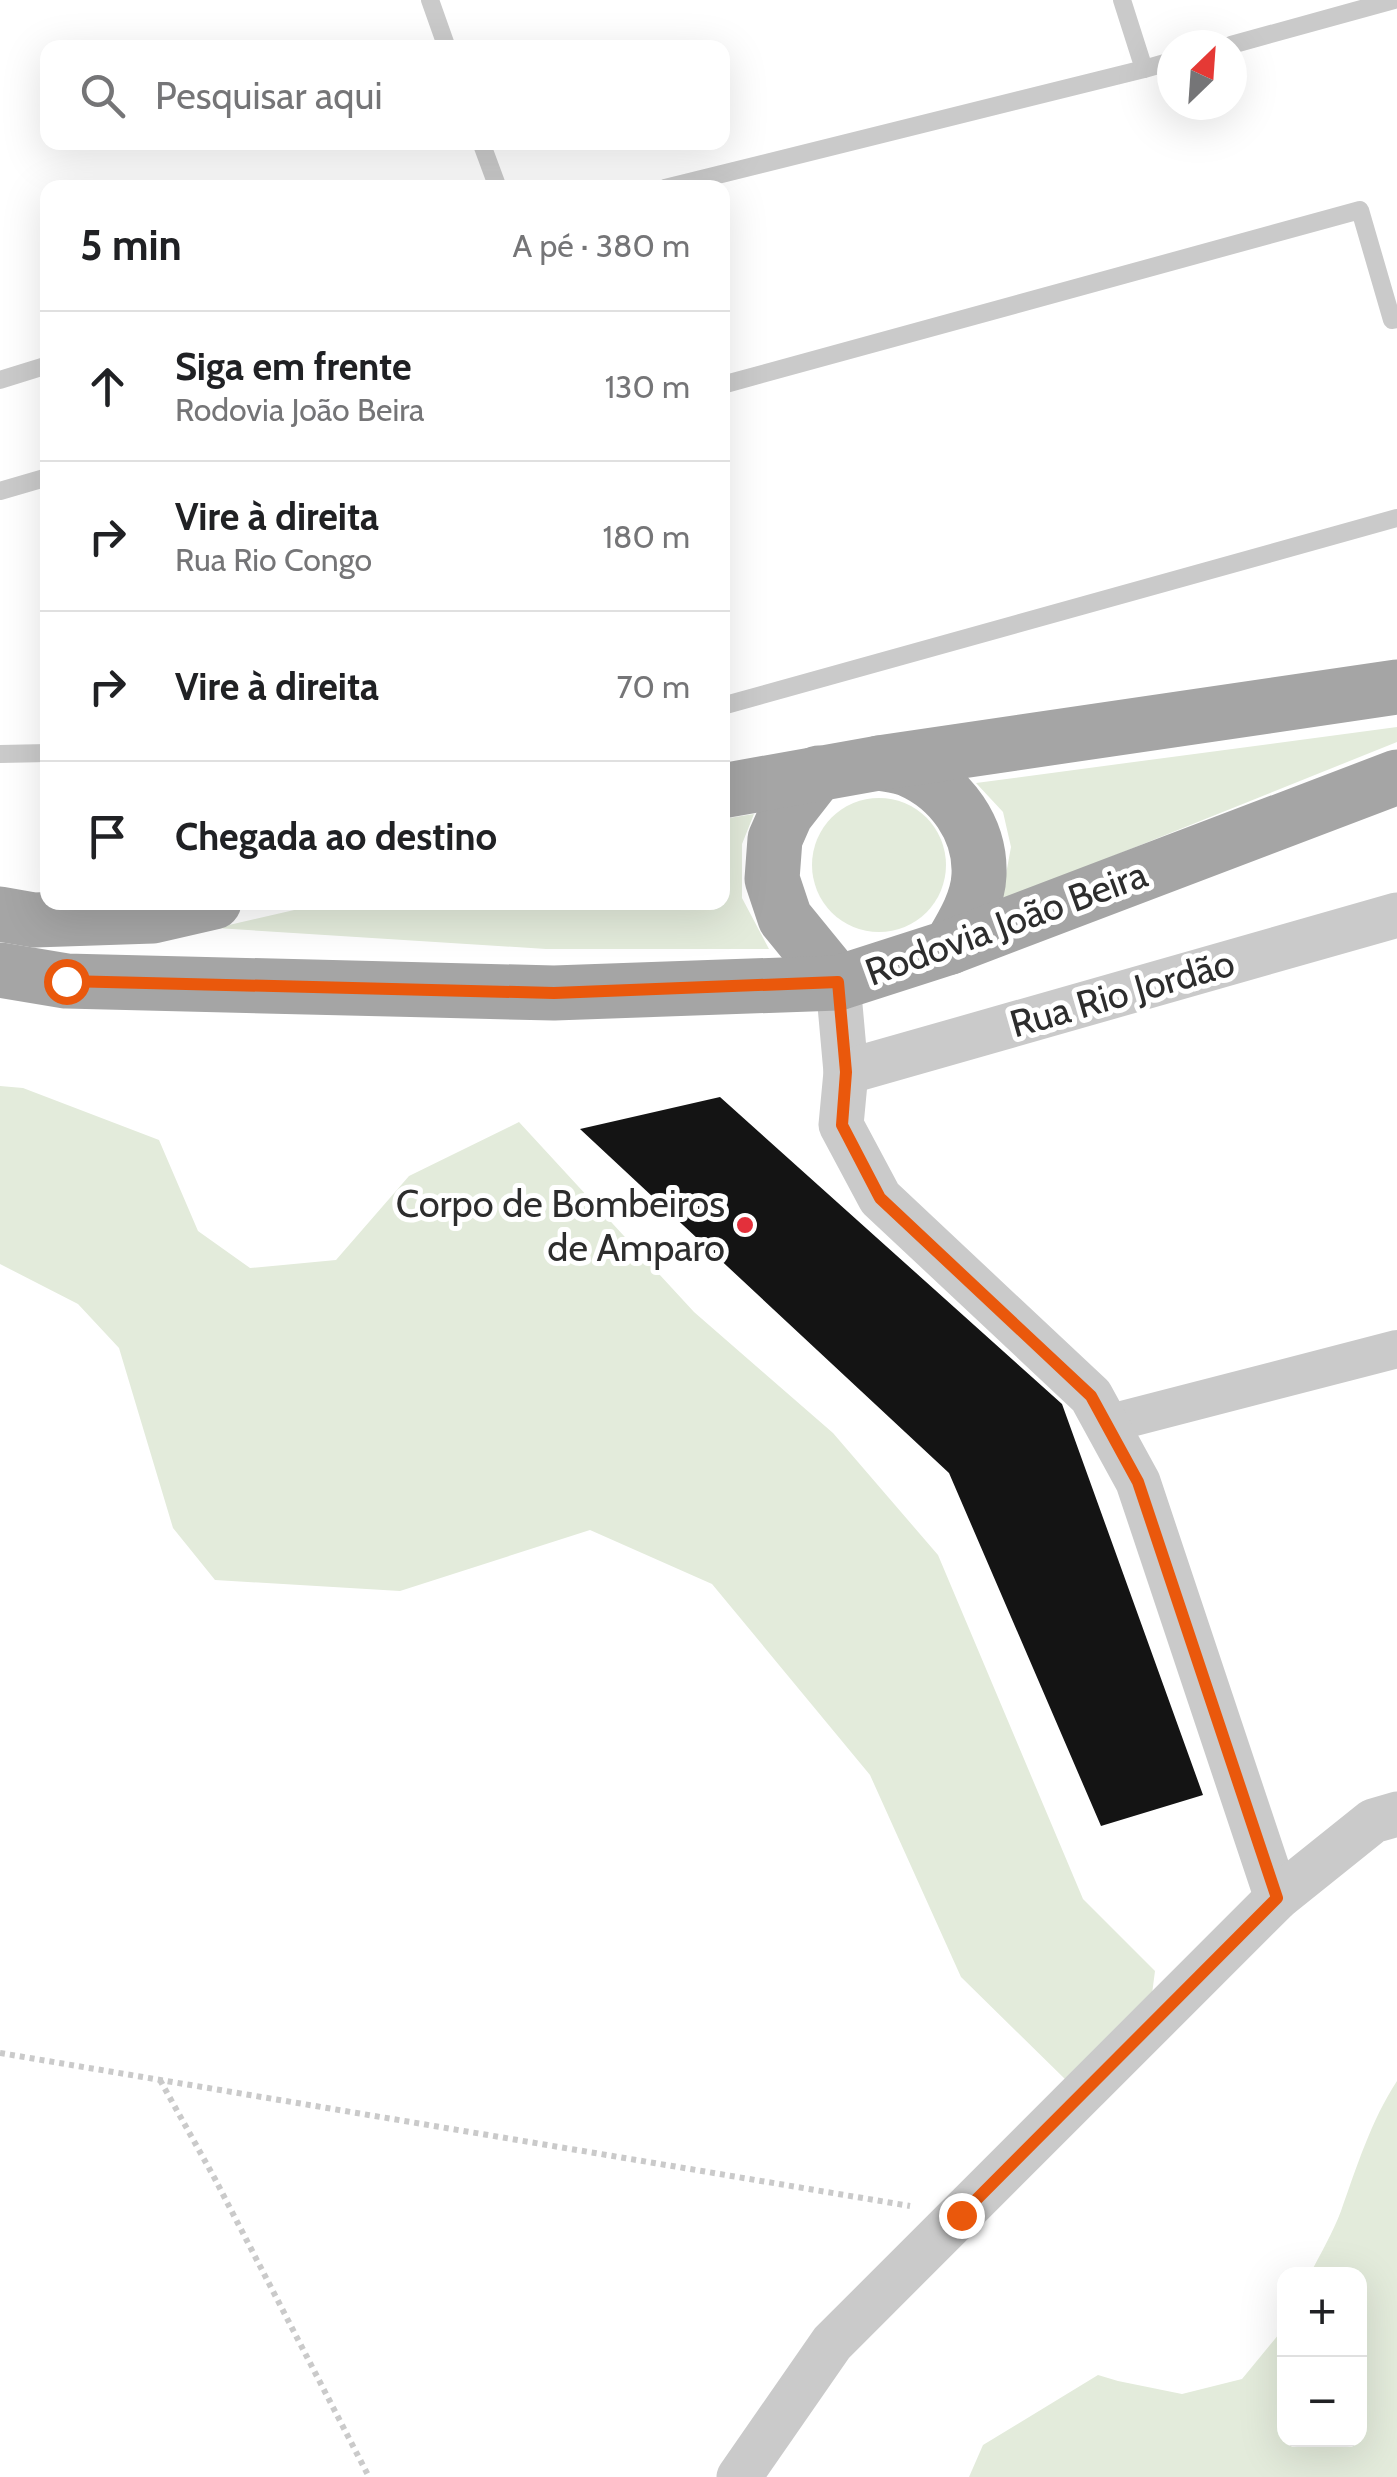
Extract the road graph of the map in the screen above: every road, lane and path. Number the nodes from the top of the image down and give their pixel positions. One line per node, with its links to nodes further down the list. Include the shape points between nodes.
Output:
1 (430, 0): 4 (lane)
2 (1122, 0): 7 (lane)
3 (1394, 0): 5 (lane)
4 (444, 40)
5 (1247, 41)
6 (1157, 65): 7 (lane)
7 (1144, 69): 10 (lane)
8 (485, 150): 9 (lane)
9 (495, 180)
10 (696, 180)
11 (1397, 319): 14 (lane, via 1392,320 1360,210)
12 (40, 368): 13 (lane)
13 (0, 380)
14 (730, 383)
15 (40, 479): 16 (lane)
16 (0, 491)
17 (1397, 518): 19 (lane)
18 (1397, 687): 22 (main road)
19 (730, 704)
20 (40, 753): 21 (lane)
21 (0, 754)
22 (879, 763): 23 (main road); 29 (main road, via 947,792 972,829 980,874)
23 (818, 773): 25 (main road); 31 (main road, via 786,814 772,879 785,918)
24 (1397, 777): 29 (main road, Rodovia João Beira)
25 (730, 790)
26 (179, 910): 27 (main road, via 34,920)
27 (0, 914)
28 (1397, 914): 32 (street, Rua Rio Jordão)
29 (950, 947): 31 (main road, Rodovia João Beira)
30 (0, 970): 31 (main road, Rodovia João Beira, via 66,981 554,993)
31 (838, 982): 32 (street)
32 (846, 1072): 34 (street, via 842,1125 880,1198 1091,1396)
33 (1397, 1350): 34 (street)
34 (1107, 1424): 36 (street, via 1138,1482)
35 (1397, 1814): 36 (street, via 1374,1821)
36 (1277, 1898): 39 (street)
37 (0, 2054): 38 (path)
38 (160, 2080): 39 (path); 40 (path)
39 (961, 2215): 41 (street, via 832,2343)
40 (369, 2477)
41 (739, 2477)

